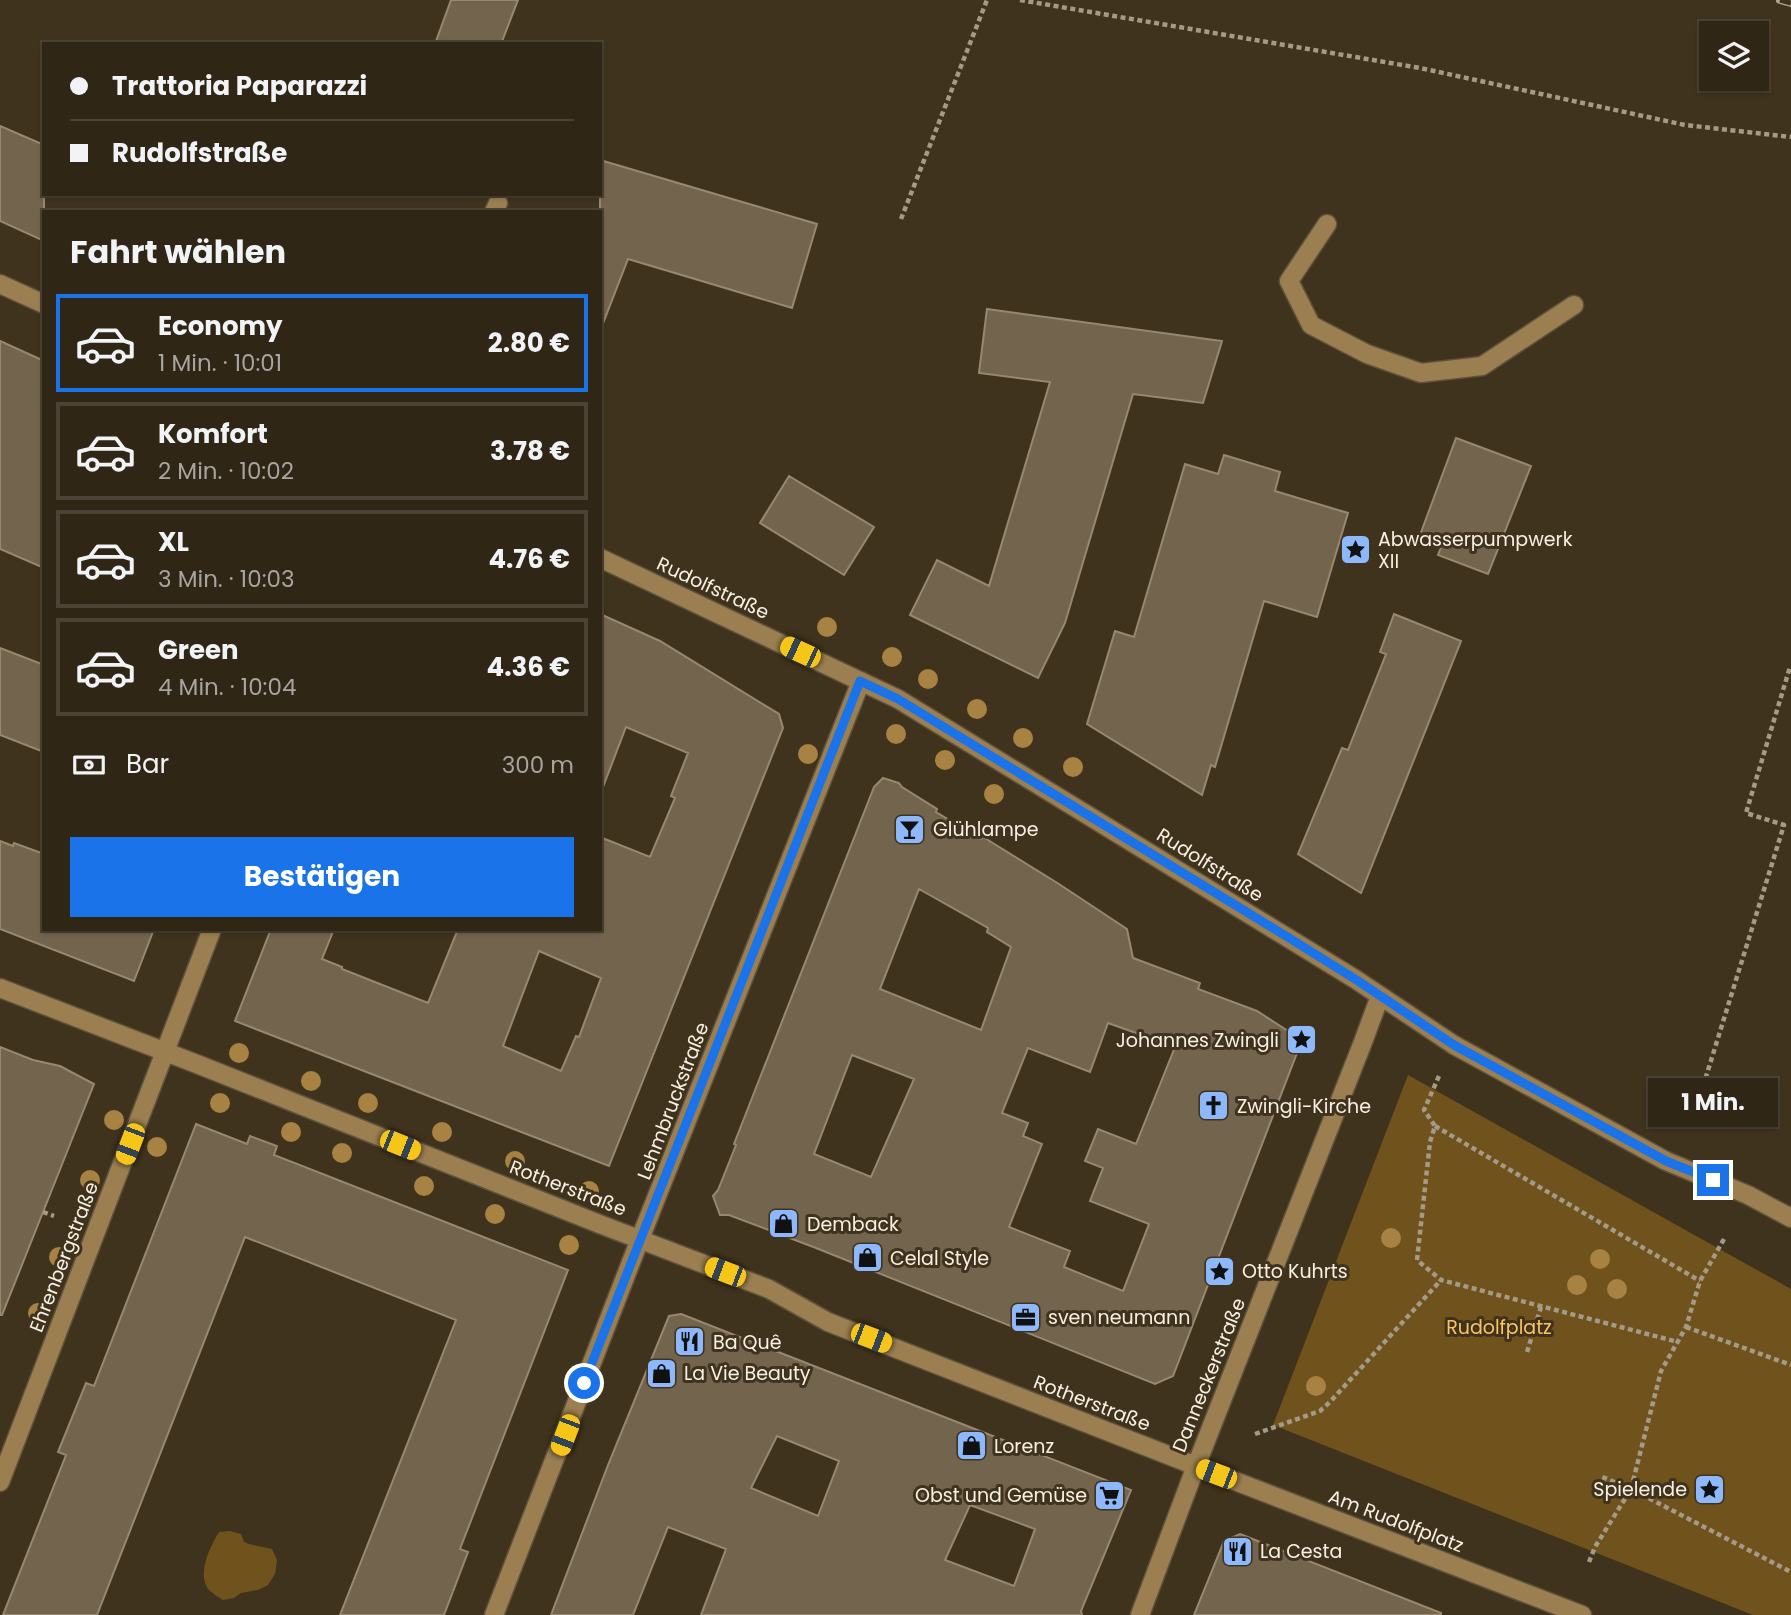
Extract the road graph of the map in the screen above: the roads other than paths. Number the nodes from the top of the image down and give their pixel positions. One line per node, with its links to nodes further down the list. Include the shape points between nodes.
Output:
1 (1327, 223): 4 (street, via 1289,281 1311,325 1367,354 1421,373 1482,366)
2 (0, 284): 3 (street)
3 (42, 302)
4 (1574, 305)
5 (602, 559): 6 (street, Rudolfstraße)
6 (860, 681): 9 (street, Rudolfstraße, via 898,699); 12 (street, Lehmbruckstraße)
7 (211, 931): 10 (street, Ehrenbergstraße)
8 (0, 988): 10 (street, Rotherstraße)
9 (1380, 996): 11 (street, Rudolfstraße, via 1454,1045 1666,1161); 13 (street, Danneckerstraße)
10 (164, 1052): 12 (street, Rotherstraße); 14 (street, Ehrenbergstraße)
11 (1791, 1218)
12 (640, 1239): 13 (street, Rotherstraße, via 769,1289 828,1322); 15 (street, Lehmbruckstraße)
13 (1196, 1466): 16 (street, Danneckerstraße); 17 (street, Am Rudolfplatz)
14 (0, 1482)
15 (495, 1615)
16 (1140, 1615)
17 (1582, 1615)

